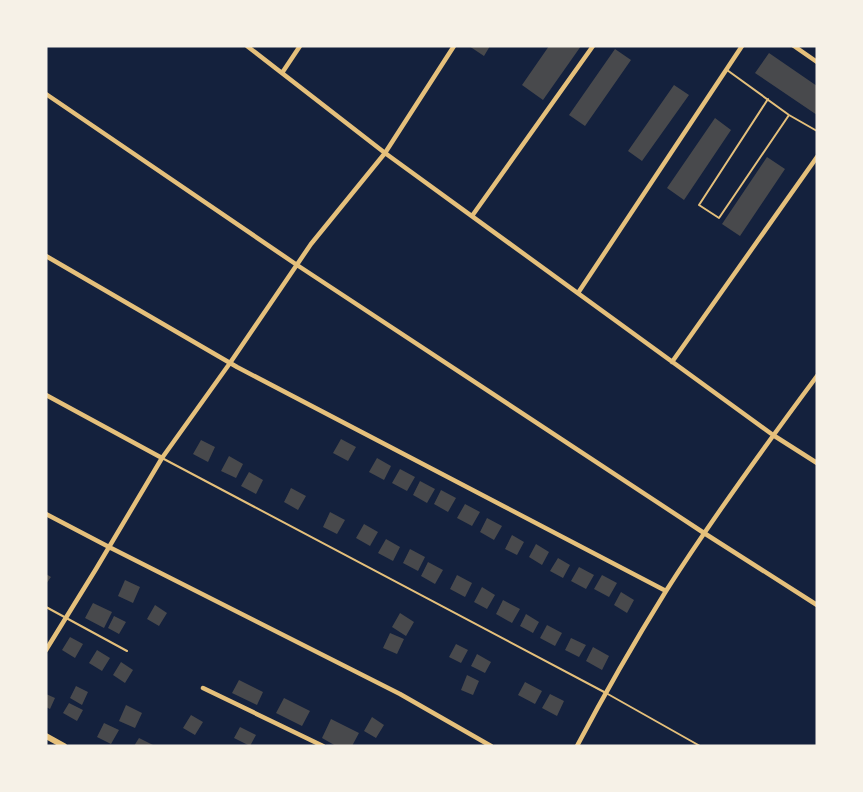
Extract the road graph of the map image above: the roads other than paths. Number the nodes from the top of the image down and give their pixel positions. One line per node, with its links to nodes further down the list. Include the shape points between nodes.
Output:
1 (247, 46): 9 (street)
2 (300, 46): 9 (street)
3 (454, 46): 14 (street)
4 (593, 46): 16 (street)
5 (742, 46): 8 (street)
6 (794, 46): 7 (street)
7 (817, 62)
8 (727, 70): 11 (lane); 19 (street)
9 (282, 73): 14 (street)
10 (46, 94): 18 (street)
11 (768, 100): 12 (lane); 12 (lane, via 699,205 719,218)
12 (789, 115): 13 (lane)
13 (817, 131)
14 (385, 153): 16 (street); 18 (street)
15 (817, 157): 20 (street)
16 (472, 216): 19 (street)
17 (46, 256): 21 (street)
18 (297, 264): 21 (street); 28 (street)
19 (578, 293): 20 (street)
20 (672, 362): 24 (street)
21 (230, 363): 25 (street); 30 (street)
22 (817, 376): 24 (street)
23 (46, 395): 25 (street)
24 (773, 435): 26 (street); 28 (street)
25 (162, 458): 29 (street); 37 (lane)
26 (817, 464)
27 (46, 514): 29 (street)
28 (704, 532): 30 (street); 31 (street)
29 (109, 547): 33 (street); 41 (street, via 400,694)
30 (666, 591): 37 (street)
31 (817, 605)
32 (46, 607): 33 (lane)
33 (65, 618): 34 (street); 35 (lane)
34 (46, 650)
35 (127, 651)
36 (203, 688): 40 (street)
37 (606, 693): 42 (street); 43 (lane)
38 (46, 736): 39 (main road)
39 (64, 746)
40 (323, 746)
41 (490, 746)
42 (577, 746)
43 (700, 746)

